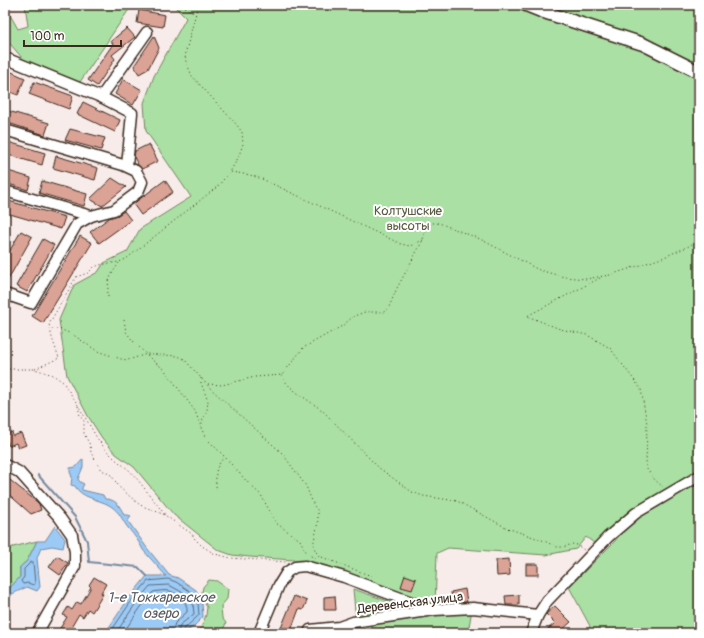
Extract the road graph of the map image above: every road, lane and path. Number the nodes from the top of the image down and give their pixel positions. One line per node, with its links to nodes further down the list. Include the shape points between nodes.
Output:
1 (182, 5): 4 (path)
2 (198, 5): 4 (path)
3 (526, 5): 7 (main road, via 643,44)
4 (196, 15): 11 (path, via 185,59 190,72 242,132 243,144)
5 (147, 32): 8 (street)
6 (5, 58): 8 (street)
7 (699, 72)
8 (101, 97): 10 (street, via 132,113)
9 (5, 130): 10 (street)
10 (127, 166): 13 (street, via 136,171 142,182 138,192 114,210)
11 (230, 172): 15 (path, via 250,175 401,244 410,246); 16 (path, via 217,187)
12 (5, 191): 13 (street)
13 (91, 216): 18 (street, via 77,224 31,303)
14 (699, 239): 17 (path, via 662,258)
15 (424, 240): 17 (path, via 428,225 439,223 480,239 539,270 564,277); 25 (path, via 384,312 365,312 354,316 342,326 303,348)
16 (119, 262): 19 (path, via 107,286); 21 (path, via 99,265 88,273 76,277 50,324)
17 (602, 277): 33 (path, via 527,316 560,329 587,335 610,348 641,389 647,424 646,468)
18 (5, 294)
19 (108, 297)
20 (124, 320): 22 (path, via 126,332)
21 (51, 329): 22 (path, via 72,334 97,351 121,359 128,360); 24 (path, via 59,358)
22 (147, 354): 26 (path, via 178,356); 29 (path, via 164,368 195,411)
23 (5, 368): 24 (path)
24 (35, 369): 28 (path, via 53,375 62,382)
25 (282, 375): 27 (path, via 255,377 222,385); 36 (path, via 293,390 324,412 379,468 412,492 423,496 457,500 507,528 557,547 577,544)
26 (202, 377): 27 (path); 29 (path, via 201,384 208,401)
27 (208, 384): 39 (path, via 282,453 306,486 318,511 314,551 320,556)
28 (78, 405): 35 (path, via 106,450 129,470); 35 (path, via 91,453 102,470 111,475 131,498 148,509)
29 (201, 428): 30 (path, via 206,438)
30 (224, 456): 34 (path, via 215,472); 38 (path, via 261,495 276,523 300,540 308,555 314,557)
31 (5, 465): 44 (street, via 18,472 72,535 75,566)
32 (699, 476): 36 (street, via 636,513)
33 (666, 490)
34 (216, 492)
35 (166, 516): 37 (path, via 215,554 231,558)
36 (590, 556): 41 (street)
37 (286, 562)
38 (318, 570): 40 (street); 45 (street, via 305,566 295,567 287,572)
39 (374, 577)
40 (434, 610): 41 (street, Деревенская улица, via 473,608); 43 (street, Деревенская улица, via 353,622)
41 (538, 614): 46 (street)
42 (310, 630): 43 (street, Деревенская улица)
43 (339, 630)
44 (37, 633)
45 (259, 633)
46 (531, 633)

